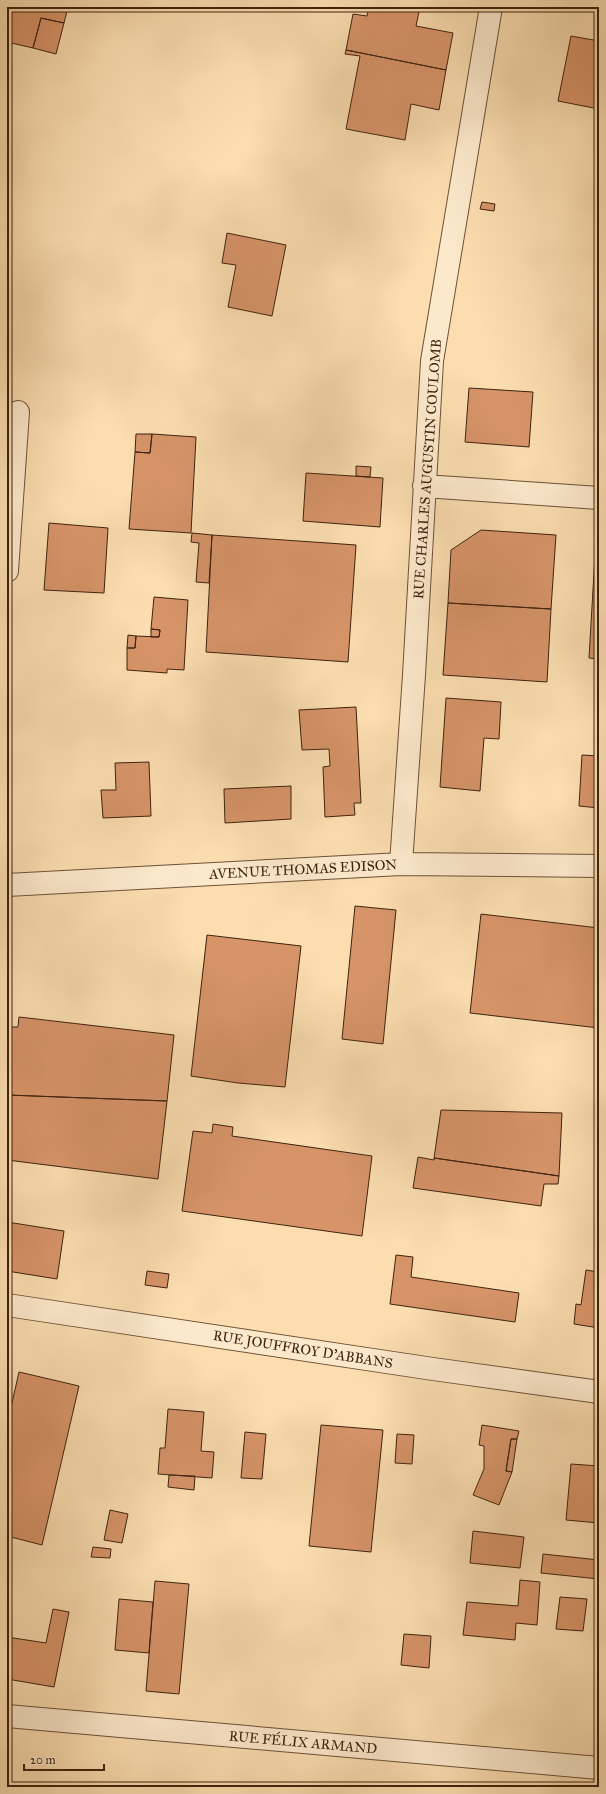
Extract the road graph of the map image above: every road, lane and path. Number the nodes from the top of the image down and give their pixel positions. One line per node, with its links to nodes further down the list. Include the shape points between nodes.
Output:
1 (491, 7): 3 (street, RUE CHARLES AUGUSTIN COULOMB, via 432,361)
2 (18, 412): 5 (street)
3 (424, 486): 4 (street); 6 (street, RUE CHARLES AUGUSTIN COULOMB)
4 (599, 498)
5 (7, 570)
6 (401, 864): 7 (street, AVENUE THOMAS EDISON); 8 (street, AVENUE THOMAS EDISON)
7 (599, 866)
8 (7, 885)
9 (7, 1305): 10 (street, RUE JOUFFROY D'ABBANS)
10 (599, 1392)
11 (7, 1716): 12 (street, RUE FÉLIX ARMAND)
12 (599, 1768)

